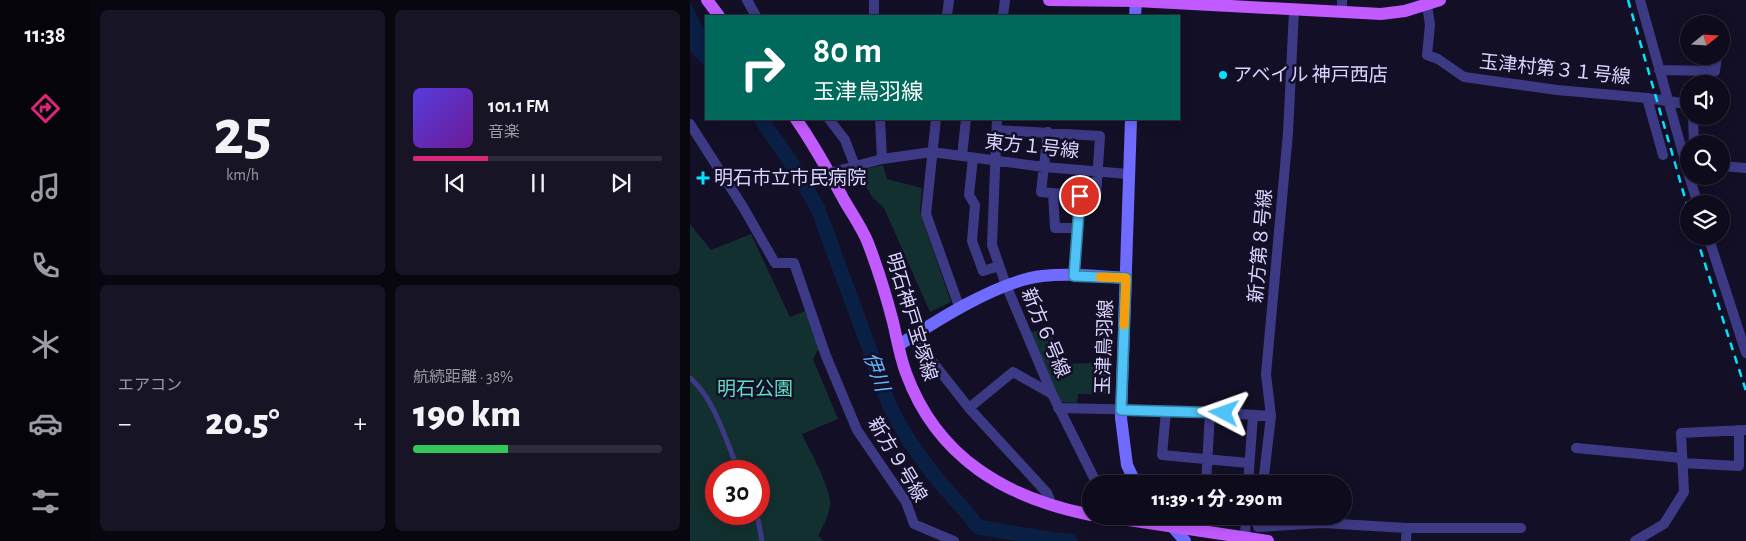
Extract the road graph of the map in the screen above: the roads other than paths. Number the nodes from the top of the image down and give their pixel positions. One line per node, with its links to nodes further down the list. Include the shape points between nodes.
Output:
1 (707, 0): 13 (main road)
2 (747, 0): 14 (street)
3 (874, 0): 15 (street)
4 (949, 0): 16 (street)
5 (1005, 0): 17 (street)
6 (1050, 0): 9 (main road)
7 (1136, 0): 9 (main road); 12 (main road); 18 (street)
8 (1640, 0): 20 (street)
9 (1070, 1)
10 (1436, 1): 11 (main road, via 1381,14); 21 (street, 玉津村第３１号線, via 1427,55 1464,77)
11 (1342, 6): 12 (main road)
12 (1289, 7): 67 (street, 新方第８号線, via 1288,134 1266,374)
13 (718, 15)
14 (755, 15)
15 (874, 15)
16 (947, 15)
17 (1003, 15)
18 (1135, 15)
19 (1716, 65): 20 (street, via 1715,70)
20 (1659, 70): 22 (street)
21 (1647, 98): 22 (street); 36 (street, 玉津村第３１号線)
22 (1667, 102): 23 (street); 34 (street)
23 (1680, 103)
24 (797, 120): 45 (main road, 明石神戸宝塚線)
25 (830, 120): 40 (street, via 846,140)
26 (880, 120): 38 (street)
27 (936, 120): 35 (street)
28 (966, 120): 37 (street)
29 (997, 120): 32 (street, 新方６号線)
30 (1131, 120): 46 (street, 玉津鳥羽線)
31 (690, 124): 89 (street, 新方９号線, via 775,263 794,263 826,356 857,430 906,502 914,524)
32 (997, 130): 33 (street); 39 (street, 新方６号線)
33 (1048, 132): 41 (street); 44 (street, via 1100,136)
34 (1680, 140)
35 (932, 152): 37 (street, 東方１号線); 38 (street, 東方１号線); 55 (street, via 926,214)
36 (1663, 155)
37 (967, 157): 39 (street, 東方１号線); 51 (street, via 969,195 975,205 972,241 983,271)
38 (882, 159): 40 (street, 東方１号線)
39 (996, 161): 41 (street, 東方１号線); 51 (street, 新方６号線, via 992,245)
40 (855, 166): 45 (street, 東方１号線)
41 (1044, 167): 44 (street, 東方１号線); 47 (street, via 1042,192)
42 (1730, 167): 43 (street)
43 (1746, 168)
44 (1099, 171): 46 (street, 東方１号線); 48 (street, via 1096,197)
45 (829, 173): 57 (main road, 明石神戸宝塚線, via 867,240)
46 (1128, 174): 53 (street, 玉津鳥羽線)
47 (1053, 193): 48 (street); 49 (street, via 1055,228)
48 (1080, 196): 49 (street)
49 (1077, 228): 52 (street)
50 (1711, 245): 58 (street)
51 (999, 266): 54 (street, 新方６号線)
52 (1074, 276): 53 (street); 54 (street, via 1042,276)
53 (1126, 278): 63 (street, 玉津鳥羽線)
54 (1006, 285): 55 (street); 60 (street, 新方６号線)
55 (960, 309): 56 (street)
56 (912, 336): 57 (street); 61 (street, 明石神戸宝塚線)
57 (899, 345): 79 (main road, 明石神戸宝塚線, via 914,394 940,435 995,482)
58 (1746, 353)
59 (690, 378): 71 (lane, via 697,383 711,407)
60 (1052, 394): 61 (street, via 1013,372); 62 (street, 新方６号線)
61 (968, 408): 79 (street, 明石神戸宝塚線, via 1042,487)
62 (1058, 408): 63 (street); 74 (street, 新方６号線)
63 (1121, 410): 64 (street); 75 (street, 玉津鳥羽線, via 1122,445)
64 (1166, 411): 65 (street); 70 (street, via 1162,455)
65 (1210, 412): 66 (street); 70 (street)
66 (1253, 415): 67 (street); 73 (street)
67 (1271, 416): 78 (street, 新方第８号線)
68 (1742, 430): 72 (street, via 1681,433); 72 (street, via 1739,466)
69 (1576, 448): 72 (street)
70 (1207, 459): 73 (street); 76 (street)
71 (734, 460)
72 (1682, 461): 94 (street, via 1684,492 1664,524)
73 (1248, 463): 77 (street)
74 (1092, 475)
75 (1132, 475)
76 (1206, 475)
77 (1248, 475)
78 (1264, 475)
79 (1052, 505): 80 (main road, 明石神戸宝塚線)
80 (1082, 513)
81 (759, 525): 90 (lane)
82 (1171, 525): 92 (street)
83 (1183, 525): 87 (main road)
84 (1205, 525): 87 (street)
85 (1407, 528): 86 (street); 88 (street, via 1322,523); 93 (street)
86 (1522, 528)
87 (1205, 531): 88 (main road)
88 (1257, 532)
89 (930, 536): 91 (street, 新方９号線)
90 (762, 541)
91 (954, 541)
92 (1185, 541)
93 (1406, 541)
94 (1635, 541)

